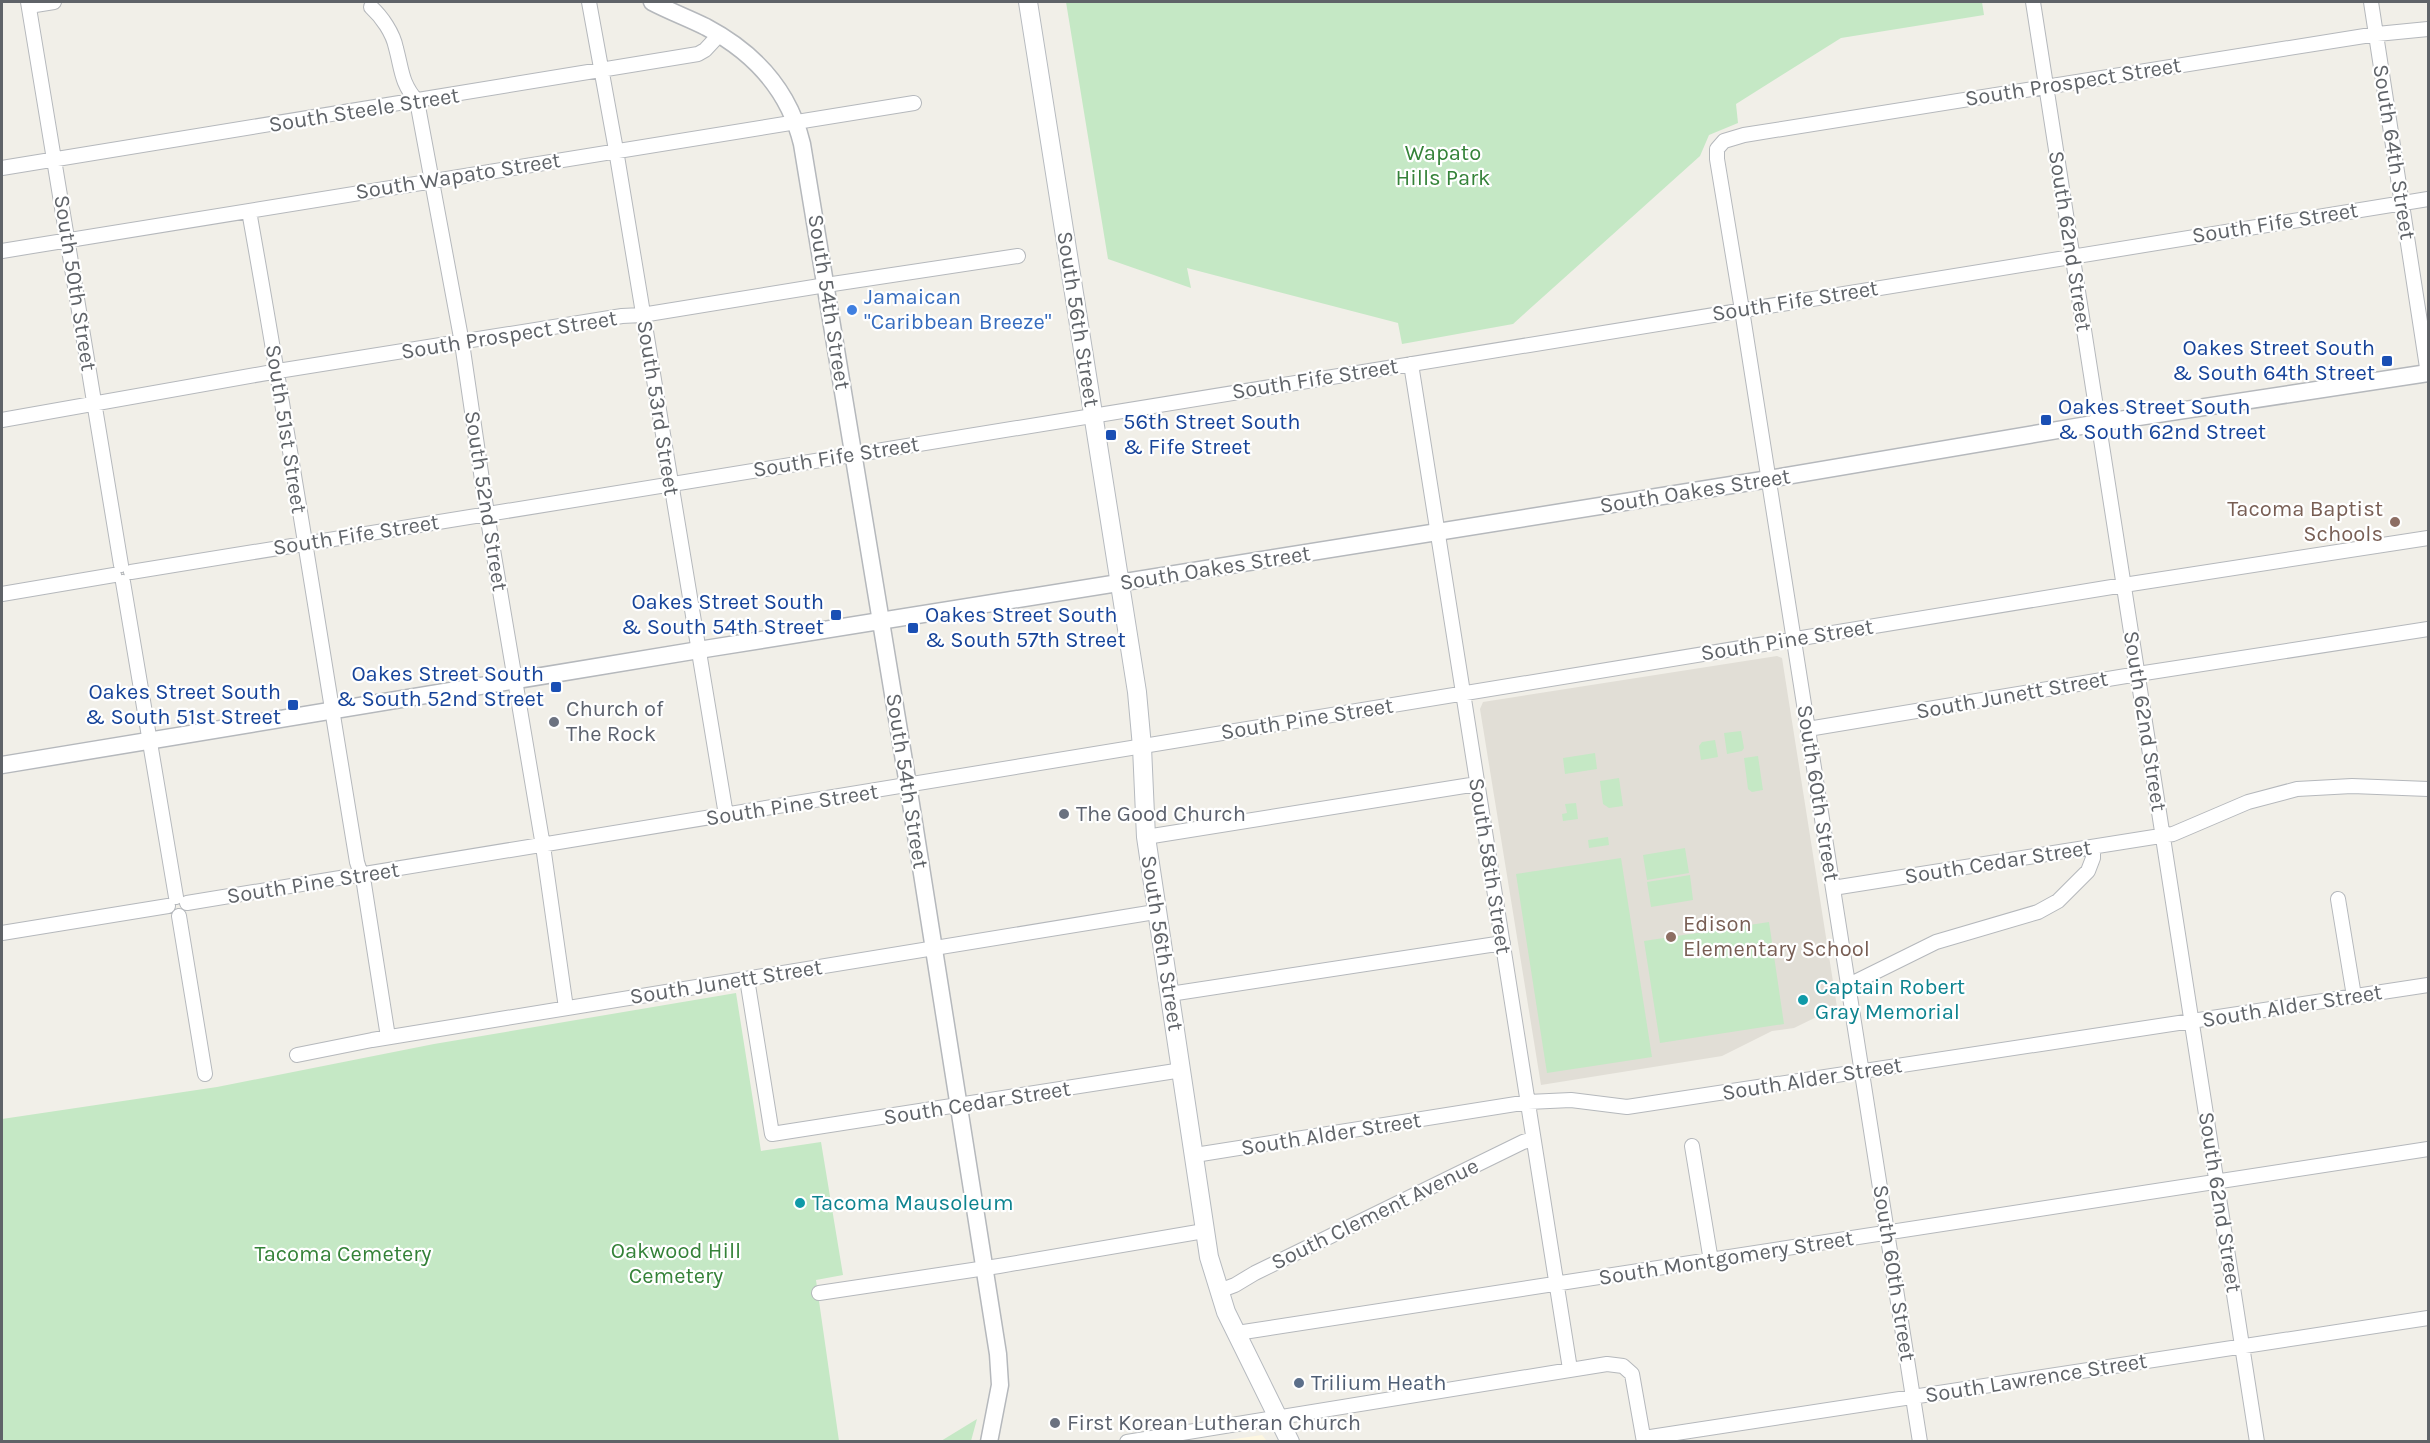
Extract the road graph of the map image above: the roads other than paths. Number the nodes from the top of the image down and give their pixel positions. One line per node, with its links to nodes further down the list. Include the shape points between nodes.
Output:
1 (54, 2): 7 (street)
2 (589, 2): 12 (street, South 53rd Street)
3 (1028, 2): 37 (main road, South 56th Street)
4 (2033, 2): 13 (street, South 62nd Street)
5 (2372, 2): 10 (street, South 64th Street)
6 (658, 3): 11 (street, South 54th Street)
7 (29, 4): 19 (street, South 50th Street)
8 (371, 7): 14 (street, South 52nd Street, via 396,46 402,77)
9 (2428, 28): 10 (street, South Prospect Street)
10 (2377, 34): 13 (street, South Prospect Street); 23 (street, South 64th Street)
11 (718, 35): 12 (street, South Steele Street, via 698,54); 16 (street, South 54th Street, via 760,66 783,94)
12 (602, 69): 14 (street, South Steele Street); 18 (street, South 53rd Street)
13 (2046, 86): 17 (street, South Prospect Street, via 1744,135); 28 (street, South 62nd Street)
14 (417, 102): 19 (street, South Steele Street); 21 (street, South 52nd Street)
15 (914, 103): 16 (street, South Wapato Street)
16 (797, 122): 18 (street, South Wapato Street); 29 (street, South 54th Street)
17 (1720, 145): 30 (street, South 60th Street, via 1716,154)
18 (616, 150): 21 (street, South Wapato Street); 31 (street, South 53rd Street)
19 (55, 160): 20 (street, South Steele Street); 25 (street, South 50th Street)
20 (2, 168)
21 (432, 180): 24 (street, South Wapato Street); 32 (street, South 52nd Street)
22 (2428, 199): 23 (street, South Fife Street)
23 (2402, 202): 28 (street, South Fife Street); 35 (street, South 64th Street)
24 (249, 211): 25 (street, South Wapato Street); 34 (street, South 51st Street)
25 (68, 240): 26 (street, South Wapato Street); 36 (street, South 50th Street)
26 (2, 251)
27 (1018, 256): 29 (street, South Prospect Street)
28 (2073, 256): 30 (street, South Fife Street); 39 (street, South 62nd Street)
29 (826, 285): 31 (street, South Prospect Street); 40 (street, South 54th Street)
30 (1742, 310): 33 (street, South Fife Street); 41 (street, South 60th Street)
31 (642, 315): 32 (street, South Prospect Street); 42 (street, South 53rd Street)
32 (462, 343): 34 (street, South Prospect Street); 43 (street, South 52nd Street)
33 (1411, 363): 37 (street, South Fife Street); 44 (street, South 58th Street)
34 (278, 372): 36 (street, South Prospect Street); 46 (street, South 51st Street)
35 (2428, 373): 39 (street, South Oakes Street)
36 (95, 405): 38 (street, South Prospect Street); 47 (street, South 50th Street)
37 (1093, 415): 40 (street, South Fife Street); 48 (main road, South 56th Street)
38 (2, 420)
39 (2098, 423): 41 (street, South Oakes Street); 49 (street, South 62nd Street)
40 (854, 454): 42 (street, South Fife Street); 51 (street, South 54th Street)
41 (1769, 479): 44 (street, South Oakes Street); 53 (street, South 60th Street)
42 (670, 484): 43 (street, South Fife Street); 54 (street, South 53rd Street)
43 (487, 514): 46 (street, South Fife Street); 56 (street, South 52nd Street)
44 (1438, 532): 48 (street, South Oakes Street); 57 (street, South 58th Street)
45 (2428, 538): 49 (street, South Pine Street)
46 (304, 544): 47 (street, South Fife Street); 58 (street, South 51st Street)
47 (122, 574): 50 (street, South Fife Street); 60 (street, South 50th Street)
48 (1119, 583): 51 (street, South Oakes Street); 61 (main road, South 56th Street)
49 (2124, 585): 53 (street, South Pine Street); 55 (street, South 62nd Street)
50 (2, 594)
51 (881, 621): 54 (street, South Oakes Street); 64 (street, South 54th Street)
52 (2428, 629): 55 (street, South Junett Street)
53 (1794, 639): 57 (street, South Pine Street); 59 (street, South 60th Street)
54 (698, 651): 56 (street, South Oakes Street); 66 (street, South 53rd Street)
55 (2138, 674): 59 (street, South Junett Street); 67 (street, South 62nd Street)
56 (515, 682): 58 (street, South Oakes Street); 69 (street, South 52nd Street)
57 (1463, 694): 61 (street, South Pine Street); 63 (street, South 58th Street)
58 (332, 710): 60 (street, South Oakes Street); 71 (street, South 51st Street)
59 (1808, 729): 72 (street, South 60th Street)
60 (150, 741): 62 (street, South Oakes Street); 74 (street, South 50th Street)
61 (1142, 747): 64 (street, South Pine Street); 68 (main road, South 56th Street)
62 (2, 765)
63 (1477, 784): 68 (street); 77 (street, South 58th Street)
64 (908, 785): 66 (street, South Pine Street); 78 (street, South 54th Street)
65 (2428, 789): 67 (street, via 2297,789 2248,802)
66 (726, 815): 69 (street, South Pine Street)
67 (2163, 836): 70 (street, South Cedar Street); 85 (street, South 62nd Street)
68 (1146, 837): 75 (main road, South 56th Street)
69 (543, 846): 71 (street, South Pine Street); 84 (street, South 52nd Street)
70 (2093, 848): 72 (street, South Cedar Street); 80 (street, via 2088,872 2058,901 2027,915 1936,942)
71 (360, 875): 74 (street, South Pine Street); 86 (street, South 51st Street)
72 (1833, 888): 80 (street, South 60th Street)
73 (2338, 899): 83 (street)
74 (177, 902): 76 (street, South Pine Street); 90 (street, via 173,915 179,916)
75 (1155, 912): 78 (street, South Junett Street); 82 (main road, South 56th Street)
76 (2, 933)
77 (1503, 943): 82 (street); 91 (street, South 58th Street)
78 (934, 947): 79 (street, South Junett Street); 92 (street, South 54th Street)
79 (747, 979): 84 (street, South Junett Street); 92 (street, South Cedar Street, via 772,1134)
80 (1849, 985): 89 (street, South 60th Street)
81 (2428, 985): 83 (street, South Alder Street)
82 (1170, 994): 88 (main road, South 56th Street)
83 (2354, 996): 85 (street, South Alder Street)
84 (567, 1008): 86 (street, South Junett Street)
85 (2192, 1021): 89 (street, South Alder Street); 97 (street, South 62nd Street)
86 (388, 1037): 87 (street, South Junett Street)
87 (297, 1055)
88 (1182, 1070): 92 (street, South Cedar Street); 96 (main road, South 56th Street)
89 (1862, 1072): 91 (street, South Alder Street, via 1627,1107 1571,1100); 99 (street, South 60th Street)
90 (205, 1074)
91 (1528, 1102): 93 (street, South 58th Street); 96 (street, South Alder Street)
92 (959, 1106): 101 (street, South 54th Street)
93 (1533, 1139): 102 (street, South 58th Street); 103 (street, South Clement Avenue)
94 (1692, 1146): 100 (street)
95 (2428, 1149): 97 (street, South Montgomery Street)
96 (1195, 1155): 98 (main road, South 56th Street)
97 (2217, 1182): 99 (street, South Montgomery Street); 107 (street, South 62nd Street)
98 (1204, 1231): 101 (street); 103 (main road, South 56th Street)
99 (1887, 1233): 100 (street, South Montgomery Street); 109 (street, South 60th Street)
100 (1711, 1261): 102 (street, South Montgomery Street)
101 (985, 1268): 104 (street); 112 (street, South 54th Street, via 1000,1385)
102 (1556, 1284): 106 (street, South Montgomery Street); 108 (street, South 58th Street)
103 (1219, 1291): 106 (main road, South 56th Street)
104 (819, 1293)
105 (2428, 1318): 107 (street, South Lawrence Street)
106 (1237, 1333): 110 (main road, South 56th Street)
107 (2242, 1346): 109 (street, South Lawrence Street); 116 (street, South 62nd Street)
108 (1570, 1369): 110 (street); 111 (street, via 1608,1364 1626,1367 1635,1382)
109 (1913, 1396): 111 (street, South Lawrence Street); 115 (street, South 60th Street)
110 (1278, 1418): 113 (street); 114 (main road, South 56th Street)
111 (1644, 1440)
112 (989, 1442)
113 (1127, 1442)
114 (1290, 1442)
115 (1920, 1442)
116 (2257, 1442)

